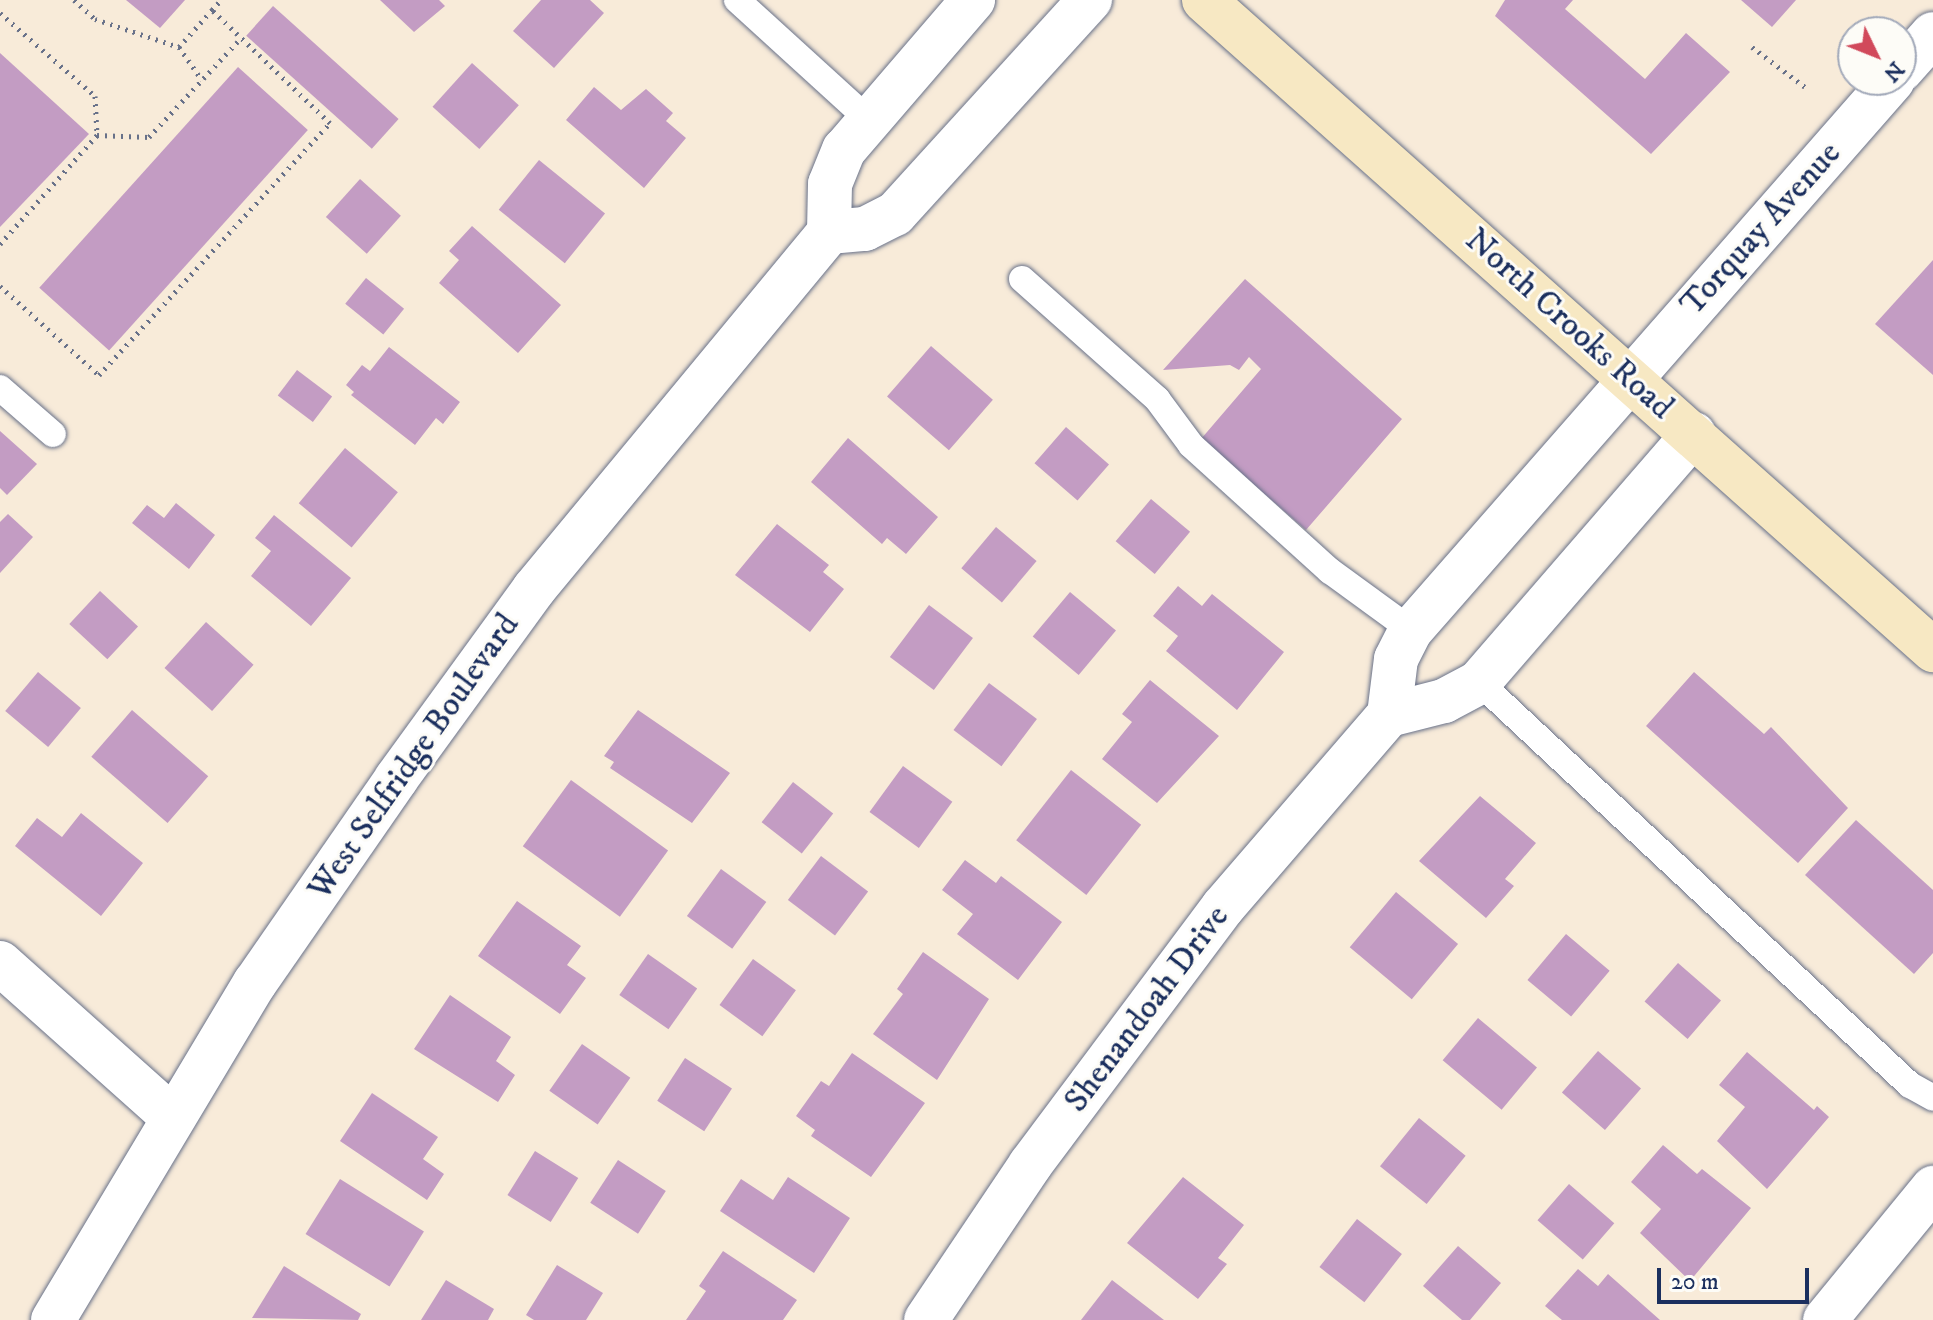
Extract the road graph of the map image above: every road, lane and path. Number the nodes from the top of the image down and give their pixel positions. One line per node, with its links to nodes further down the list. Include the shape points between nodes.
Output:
1 (74, 0): 11 (path, via 95,19)
2 (221, 0): 7 (path)
3 (737, 0): 17 (lane)
4 (973, 0): 17 (street)
5 (1090, 0): 19 (street, via 895,214 865,229)
6 (1204, 0): 23 (main road, North Crooks Road)
7 (212, 10): 10 (path); 11 (path)
8 (0, 13): 18 (path, via 95,96)
9 (1933, 34): 13 (street)
10 (241, 38): 14 (path); 22 (path, via 330,123 99,375)
11 (179, 47): 14 (path)
12 (1752, 47): 15 (path)
13 (1917, 52)
14 (202, 80): 18 (path, via 149,137)
15 (1805, 87)
16 (1879, 96): 23 (street, Torquay Avenue)
17 (869, 120): 19 (street, via 844,150 830,184)
18 (97, 135): 20 (path)
19 (829, 232): 33 (street, West Selfridge Boulevard, via 534,589 255,983)
20 (0, 244)
21 (1022, 279): 27 (lane, via 1157,399 1191,445 1330,571)
22 (0, 286)
23 (1629, 376): 26 (main road, North Crooks Road); 27 (street)
24 (0, 388): 25 (lane)
25 (53, 434)
26 (1694, 434): 28 (main road, North Crooks Road); 29 (street)
27 (1411, 630): 30 (street, via 1396,659)
28 (1933, 650)
29 (1479, 682): 30 (street, via 1444,701); 32 (lane, via 1910,1085)
30 (1389, 715): 36 (street, Shenandoah Drive, via 1223,907 1030,1165)
31 (0, 963): 33 (street)
32 (1933, 1098)
33 (172, 1117): 35 (street, West Selfridge Boulevard)
34 (1933, 1188): 37 (street)
35 (53, 1320)
36 (926, 1320)
37 (1825, 1320)

